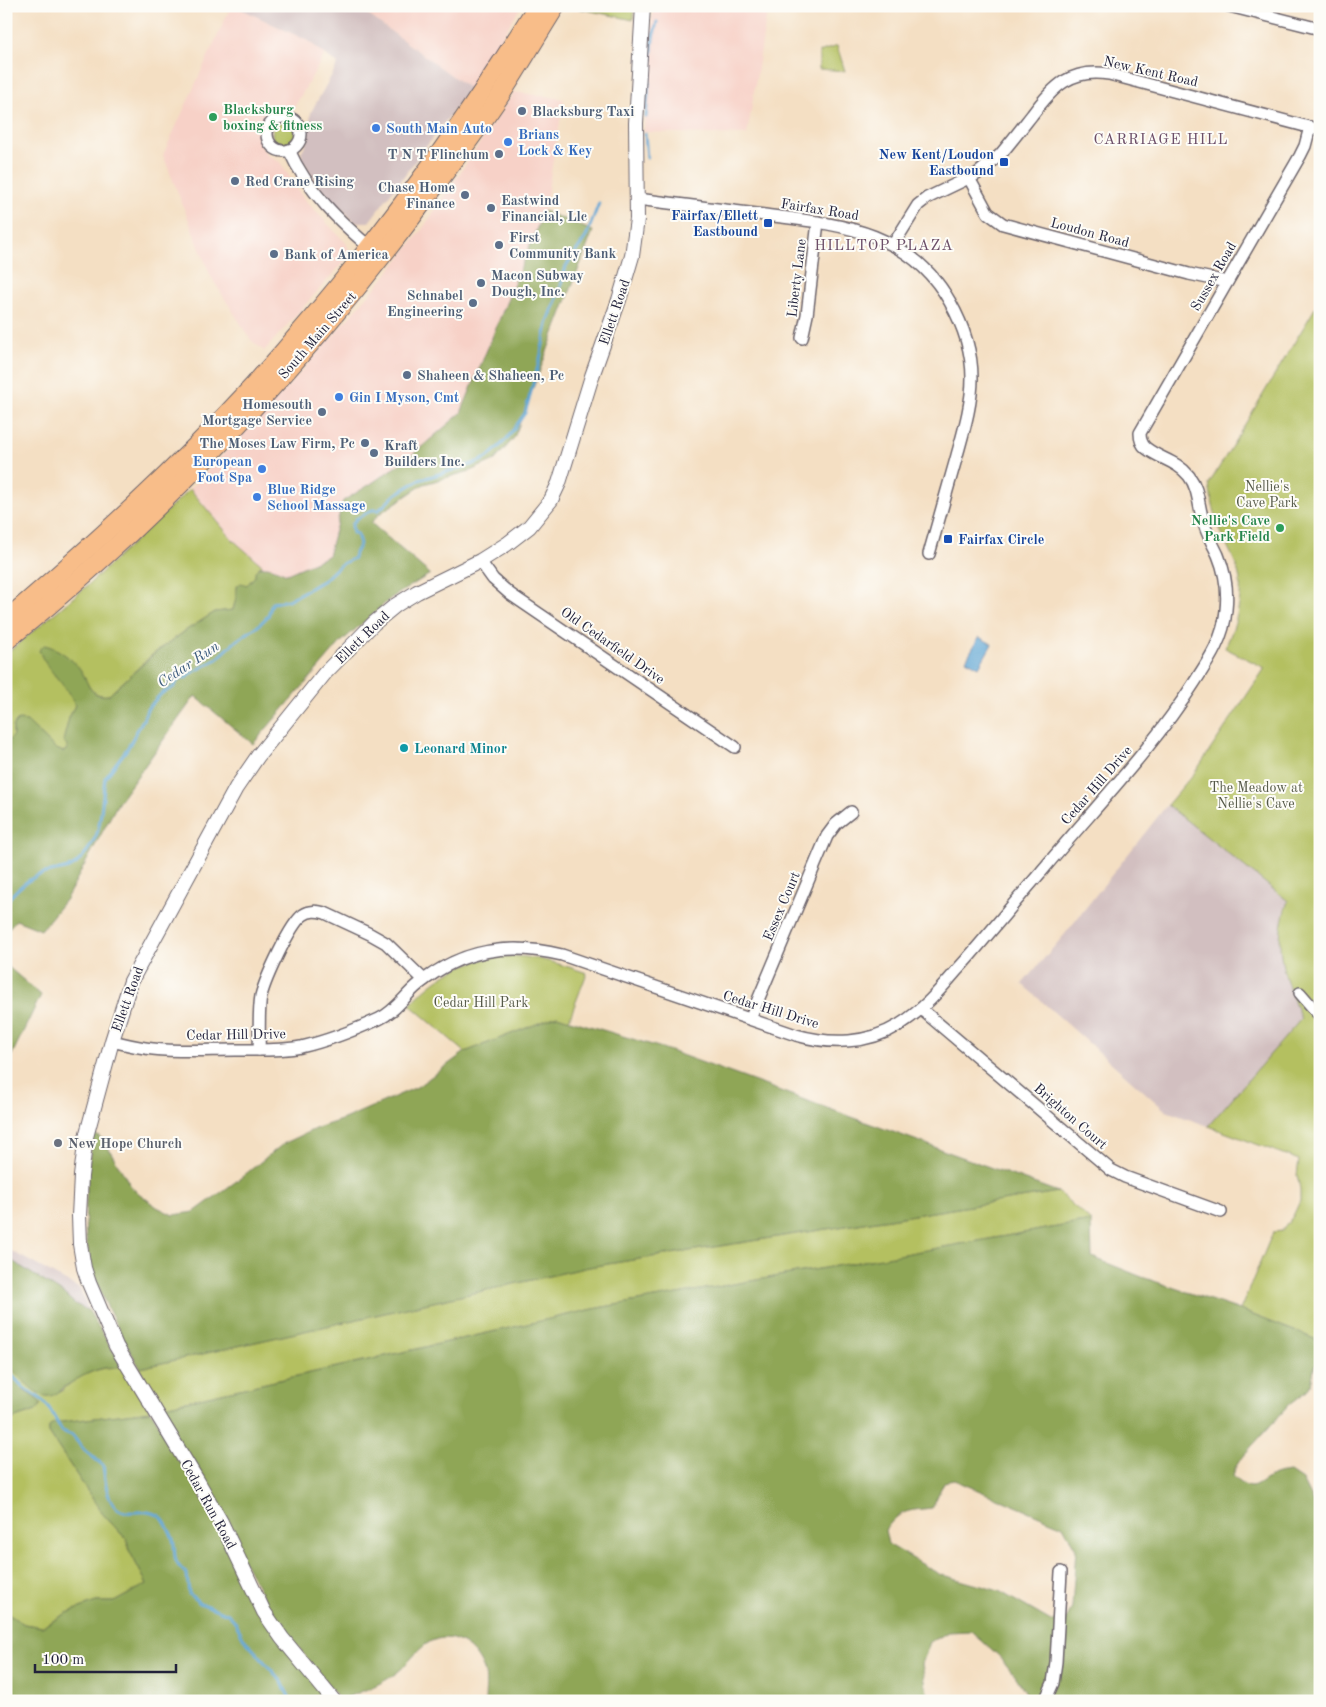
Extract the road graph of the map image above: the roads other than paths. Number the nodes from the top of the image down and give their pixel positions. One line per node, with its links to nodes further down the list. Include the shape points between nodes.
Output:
1 (537, 6): 12 (main road, South Main Street)
2 (556, 6): 12 (main road, South Main Street, via 499,97)
3 (643, 6): 9 (street, Ellett Road, via 636,123)
4 (1229, 6): 5 (street)
5 (1320, 29)
6 (1315, 128): 8 (street, New Kent Road, via 1109,74 1083,74 1055,87 1000,155 987,168); 13 (street, Sussex Road)
7 (288, 150): 12 (street, via 313,192)
8 (969, 178): 11 (street, New Kent Road, via 918,205); 13 (street, Loudon Road, via 988,213 1003,224)
9 (637, 199): 10 (street, Fairfax Road); 17 (street, Ellett Road, via 634,239 625,281 559,483 547,506 529,527)
10 (818, 222): 11 (street, Fairfax Road, via 845,226); 14 (street, Liberty Lane)
11 (893, 244): 16 (street, Fairfax Road, via 918,261 944,292 963,329 970,364 971,388 965,426)
12 (376, 252): 18 (main road, South Main Street, via 191,449 101,537); 19 (main road, South Main Street, via 307,347 204,460 117,545)
13 (1227, 282): 15 (street, Sussex Road, via 1142,428)
14 (802, 338)
15 (1141, 439): 24 (street, Cedar Hill Drive, via 1146,448 1180,467 1196,489 1203,520 1225,581 1226,611 1218,643 1153,742)
16 (929, 554)
17 (480, 561): 20 (street, Old Cedarfield Drive, via 510,594); 27 (street, Ellett Road, via 417,592 374,623 325,673 258,756 236,788 138,967)
18 (6, 620)
19 (7, 638)
20 (735, 747)
21 (851, 812): 26 (street, Essex Court, via 827,836)
22 (424, 980): 26 (street, Cedar Hill Drive, via 445,965 474,954 500,949 529,949 562,955); 28 (street, Cedar Hill Drive, via 396,1008 378,1020 302,1047); 28 (street, via 378,938 325,913 306,913 297,921 266,980 261,1001)
23 (1300, 993): 25 (street)
24 (921, 1009): 26 (street, Cedar Hill Drive, via 885,1032 843,1042 806,1037); 29 (street, Brighton Court, via 1111,1170 1125,1178)
25 (1320, 1016)
26 (750, 1019)
27 (112, 1041): 28 (street, Cedar Hill Drive, via 153,1049); 30 (street, Ellett Road, via 88,1126 81,1176 80,1244 84,1268)
28 (260, 1050)
29 (1222, 1212)
30 (96, 1300): 32 (street, Cedar Run Road, via 116,1346 221,1522 264,1612)
31 (1061, 1572): 33 (street, via 1056,1662 1053,1683)
32 (334, 1701)
33 (1045, 1701)

